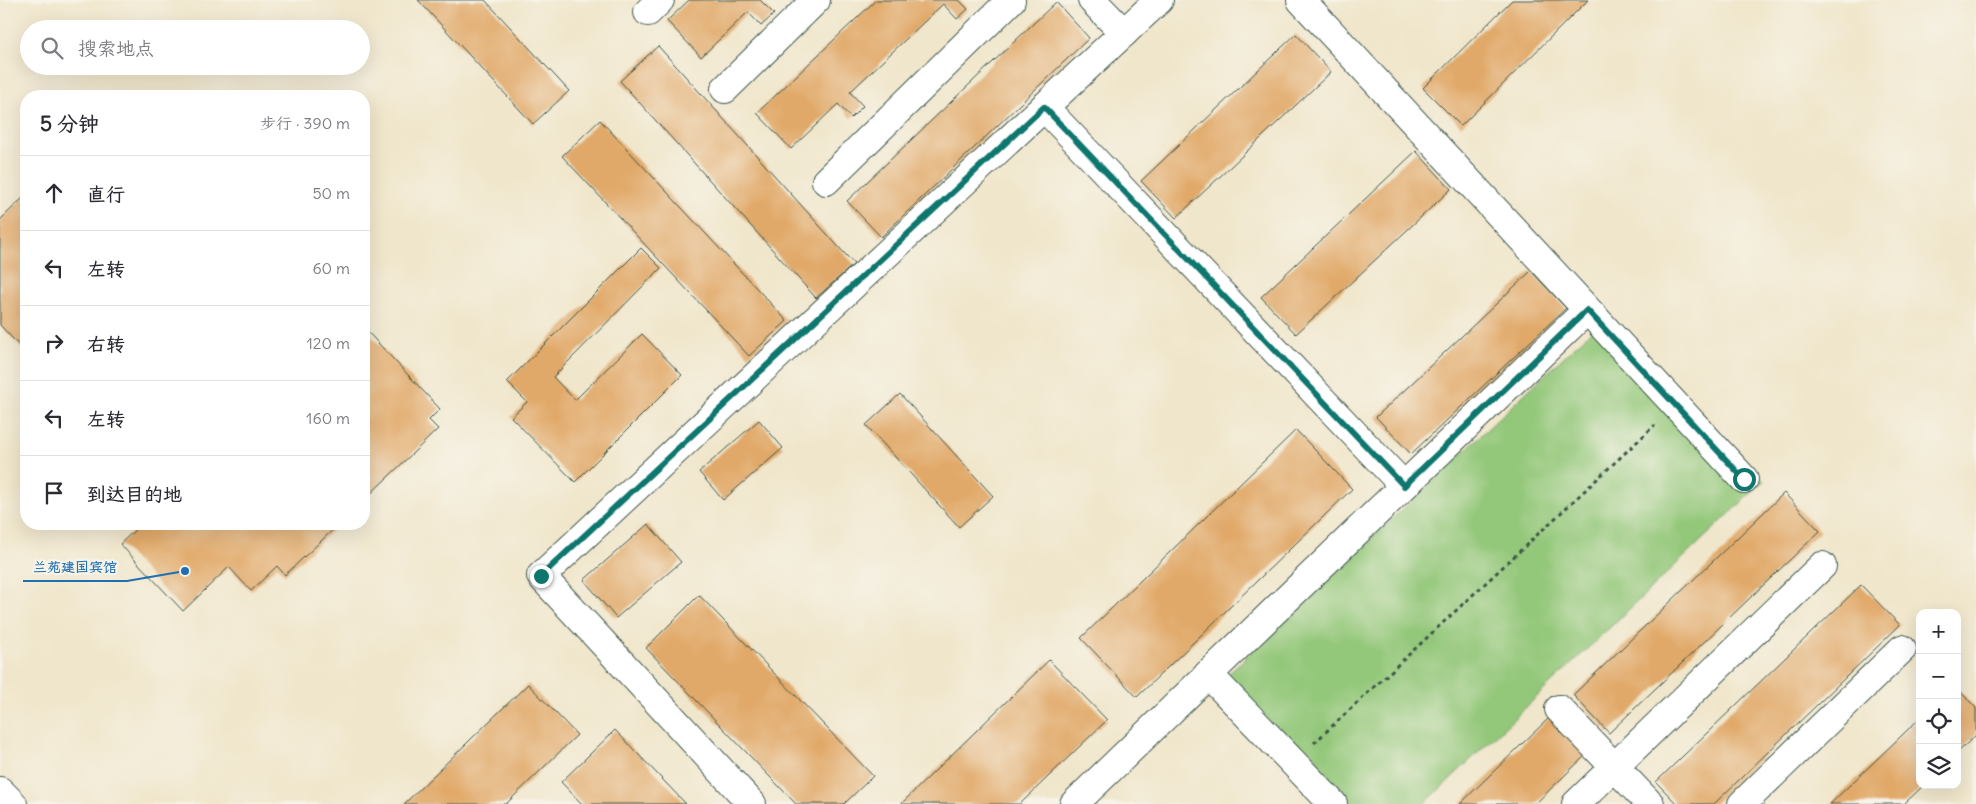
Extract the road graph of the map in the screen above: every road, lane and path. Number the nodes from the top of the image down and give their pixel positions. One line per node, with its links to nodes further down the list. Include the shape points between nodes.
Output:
1 (816, 0): 7 (street)
2 (1011, 0): 9 (street)
3 (1092, 0): 6 (street)
4 (1159, 0): 6 (street)
5 (1301, 0): 10 (street)
6 (1124, 32): 8 (street)
7 (725, 89)
8 (1044, 107): 13 (street); 22 (street, via 541,576)
9 (826, 181)
10 (1587, 310): 11 (street); 13 (street)
11 (1676, 406): 12 (street); 18 (path)
12 (1744, 479)
13 (1404, 486): 16 (street)
14 (1822, 566): 19 (street)
15 (1902, 649): 27 (street)
16 (1208, 674): 18 (street); 23 (street)
17 (1559, 709): 19 (street)
18 (1293, 762): 24 (street)
19 (1615, 767): 25 (street); 26 (street)
20 (0, 790): 21 (street)
21 (13, 804)
22 (752, 804)
23 (1074, 804)
24 (1333, 804)
25 (1576, 804)
26 (1650, 804)
27 (1742, 804)

